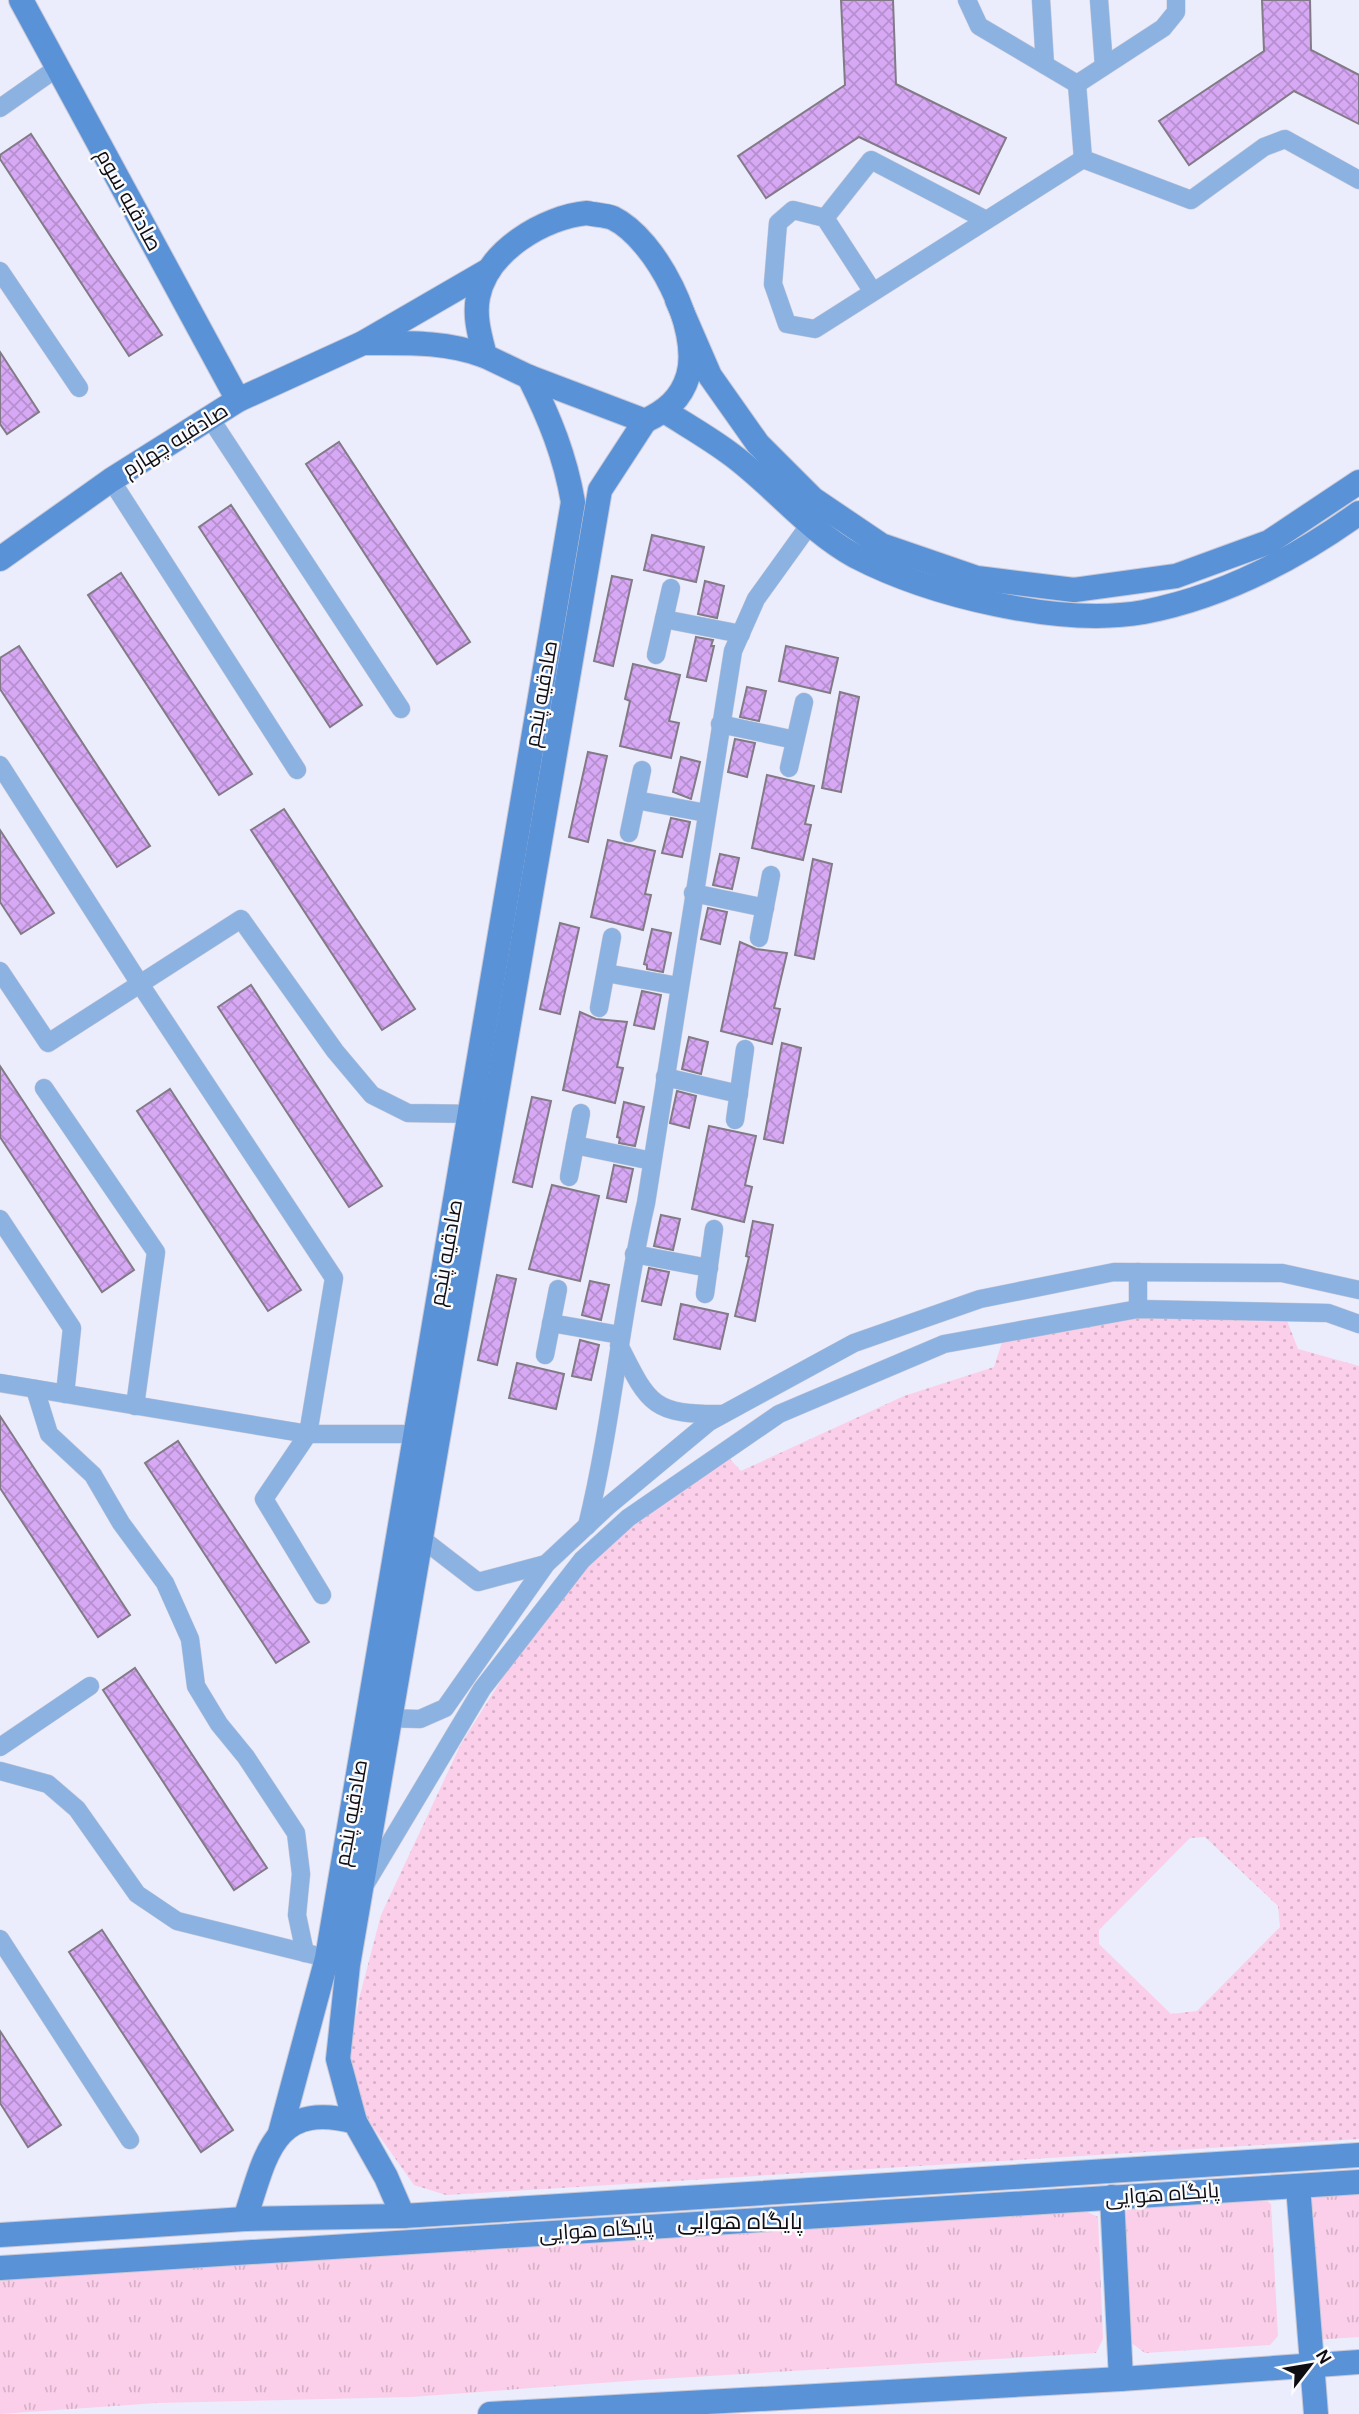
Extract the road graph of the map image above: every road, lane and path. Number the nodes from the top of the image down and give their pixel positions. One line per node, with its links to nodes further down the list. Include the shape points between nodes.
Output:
1 (20, 0): 8 (street, صادقیه سوم)
2 (967, 0): 6 (street, via 979,26)
3 (1041, 0): 6 (street)
4 (1099, 0): 7 (street)
5 (1176, 0): 7 (street, via 1176,12 1163,28)
6 (1045, 65): 9 (street)
7 (1104, 66): 9 (street)
8 (57, 68): 10 (street); 23 (street, صادقیه سوم)
9 (1077, 84): 11 (street)
10 (0, 108)
11 (1083, 159): 12 (street, via 1191,200 1264,147 1284,139); 14 (street)
12 (1359, 180)
13 (825, 218): 14 (street, via 871,160); 17 (street); 17 (street, via 793,210 778,223 773,284 787,324 815,329)
14 (986, 220): 17 (street)
15 (489, 270): 18 (street, via 529,235 562,216 587,213 613,218 644,242); 19 (street, صادقیه چهارم); 20 (street, via 478,296 477,318)
16 (0, 271): 22 (street)
17 (873, 292)
18 (677, 300): 24 (street, via 688,337 688,374 678,397); 26 (street)
19 (363, 344): 20 (street, via 432,343); 23 (street, صادقیه چهارم)
20 (485, 356): 21 (street)
21 (529, 377): 24 (street); 29 (street, صادقیه پنجم)
22 (79, 388)
23 (238, 400): 25 (street, صادقیه چهارم)
24 (655, 416): 26 (street); 29 (street, صادقیه پنجم)
25 (210, 418): 27 (street, صادقیه چهارم); 40 (street)
26 (750, 454): 31 (street); 34 (street, via 881,545 977,578 1074,590)
27 (111, 480): 32 (street, صادقیه چهارم); 46 (street)
28 (1359, 482): 34 (street, via 1269,541 1176,576)
29 (585, 504): 65 (street, صادقیه پنجم)
30 (1359, 513): 35 (street, via 1321,540 1237,584 1143,612)
31 (810, 524): 35 (street, via 855,556 953,595 1018,610); 37 (street, via 756,599)
32 (0, 559)
33 (671, 587): 36 (street)
34 (1104, 588): 35 (street)
35 (1103, 615)
36 (664, 620): 37 (street); 38 (street)
37 (741, 634): 41 (street, via 733,651)
38 (656, 655)
39 (804, 702): 42 (street)
40 (401, 709)
41 (720, 724): 42 (street); 48 (street)
42 (795, 740): 44 (street)
43 (0, 765): 57 (street)
44 (789, 768)
45 (642, 769): 47 (street)
46 (298, 770)
47 (636, 800): 48 (street); 49 (street)
48 (706, 813): 51 (street)
49 (629, 833)
50 (771, 875): 52 (street)
51 (693, 893): 52 (street); 58 (street)
52 (765, 908): 54 (street)
53 (612, 937): 56 (street)
54 (759, 937)
55 (0, 971): 57 (street, via 48,1043)
56 (606, 973): 58 (street); 59 (street)
57 (140, 984): 65 (street, via 241,919 372,1095 408,1113); 88 (street, via 334,1278)
58 (678, 986): 61 (street)
59 (599, 1008)
60 (745, 1049): 63 (street)
61 (664, 1077): 63 (street); 68 (street)
62 (44, 1088): 86 (street, via 156,1252)
63 (739, 1094): 66 (street)
64 (581, 1113): 67 (street)
65 (482, 1114): 89 (street, صادقیه پنجم)
66 (736, 1120)
67 (575, 1145): 68 (street); 69 (street)
68 (652, 1161): 72 (street)
69 (569, 1177)
70 (0, 1219): 85 (street, via 72,1328)
71 (714, 1228): 73 (street)
72 (634, 1254): 73 (street); 81 (street)
73 (709, 1268): 77 (street)
74 (1138, 1272): 76 (street, via 1282,1273); 78 (street); 87 (street, via 1114,1272 980,1299 854,1343)
75 (558, 1289): 79 (street)
76 (1359, 1290)
77 (705, 1294)
78 (1138, 1309): 80 (street, via 1328,1313); 98 (street, via 944,1344 779,1414 628,1518 582,1560 482,1689)
79 (551, 1323): 81 (street); 82 (street)
80 (1359, 1324)
81 (620, 1340): 87 (street, via 643,1394 666,1409); 90 (street)
82 (545, 1355)
83 (0, 1383): 84 (street)
84 (35, 1389): 85 (street); 100 (street, via 49,1434 93,1475 165,1583 190,1639 196,1686 296,1833 301,1874 297,1915)
85 (65, 1394): 86 (street)
86 (135, 1405): 88 (street)
87 (723, 1415): 90 (street)
88 (308, 1434): 89 (street); 93 (street, via 264,1499)
89 (427, 1434): 91 (street, صادقیه پنجم); 95 (street, صادقیه پنجم)
90 (587, 1526): 92 (street)
91 (421, 1538): 92 (street, via 478,1582); 95 (street, صادقیه پنجم)
92 (546, 1564): 95 (street, via 445,1708 420,1719)
93 (322, 1595)
94 (90, 1686): 96 (street)
95 (379, 1718): 98 (street, صادقیه پنجم); 100 (street, صادقیه پنجم)
96 (0, 1747)
97 (0, 1771): 100 (street, via 48,1784 58,1792 77,1809 137,1894 177,1921)
98 (360, 1892): 100 (street, صادقیه پنجم)
99 (0, 1939): 103 (street)
100 (327, 1958): 101 (street, صادقیه پنجم, via 338,2059); 102 (street, صادقیه پنجم)
101 (355, 2122): 102 (street, via 303,2117); 109 (street, صادقیه پنجم)
102 (280, 2133): 111 (street, صادقیه پنجم)
103 (130, 2140)
104 (1359, 2155): 107 (street, پایگاه هوایی)
105 (1359, 2182): 106 (street, پایگاه هوایی)
106 (1298, 2186): 108 (street, پایگاه هوایی); 115 (street)
107 (792, 2190): 109 (street, پایگاه هوایی); 110 (street)
108 (1112, 2197): 110 (street, پایگاه هوایی); 116 (street)
109 (402, 2216): 111 (street, پایگاه هوایی)
110 (793, 2217): 113 (street, پایگاه هوایی)
111 (245, 2219): 112 (street, پایگاه هوایی)
112 (0, 2235)
113 (0, 2268)
114 (1359, 2362): 115 (street)
115 (1313, 2364): 116 (street); 118 (street)
116 (1121, 2379): 117 (street)
117 (490, 2414)
118 (1316, 2414)

